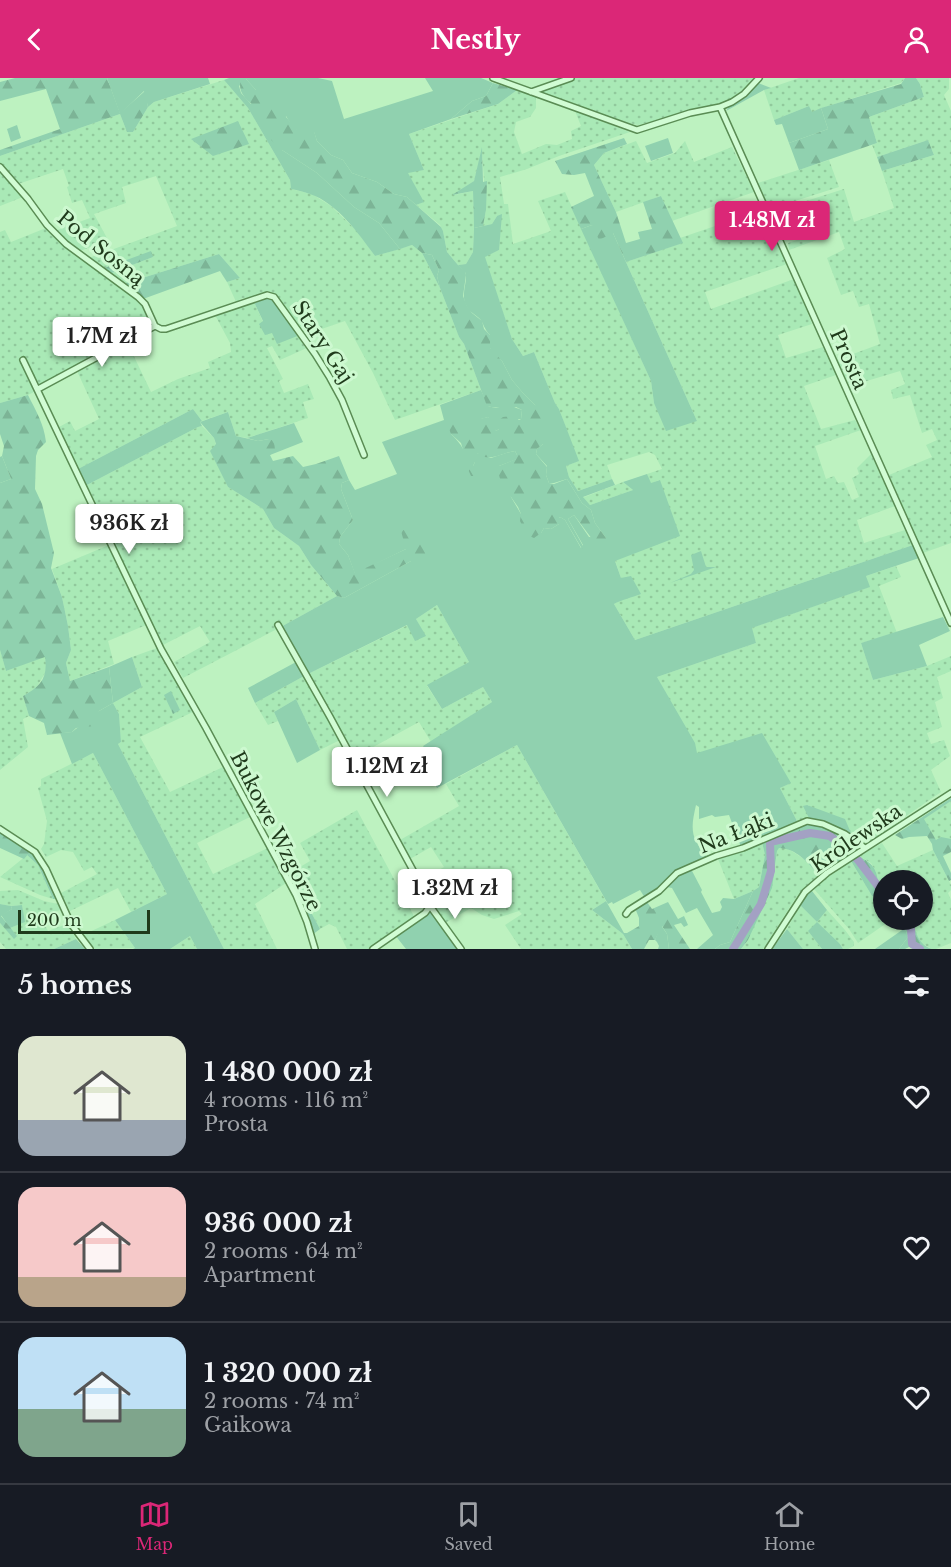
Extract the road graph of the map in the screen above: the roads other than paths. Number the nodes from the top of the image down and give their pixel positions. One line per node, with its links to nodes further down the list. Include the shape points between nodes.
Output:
1 (493, 78): 4 (street)
2 (571, 78): 4 (street)
3 (759, 78): 5 (street, via 744,94)
4 (531, 92): 5 (street, via 637,130)
5 (720, 107): 11 (street, Prosta)
6 (0, 167): 7 (street, Pod Sosną, via 66,244 145,304)
7 (155, 326): 9 (street); 10 (street, Stary Gaj, via 166,329 267,295 274,297 330,378)
8 (23, 360): 9 (street, Bukowe Wzgórze)
9 (38, 389): 19 (street, Bukowe Wzgórze, via 161,649 296,895)
10 (364, 455)
11 (951, 623)
12 (278, 625): 16 (street)
13 (951, 792): 15 (street, Królewska)
14 (0, 829): 18 (street, via 35,852 72,924)
15 (863, 850): 17 (street, Na Łąki, via 845,834 807,821 677,873); 22 (street, Królewska, via 805,892)
16 (430, 906): 20 (street); 21 (street)
17 (626, 914)
18 (90, 949)
19 (315, 949)
20 (373, 949)
21 (462, 949)
22 (768, 949)

